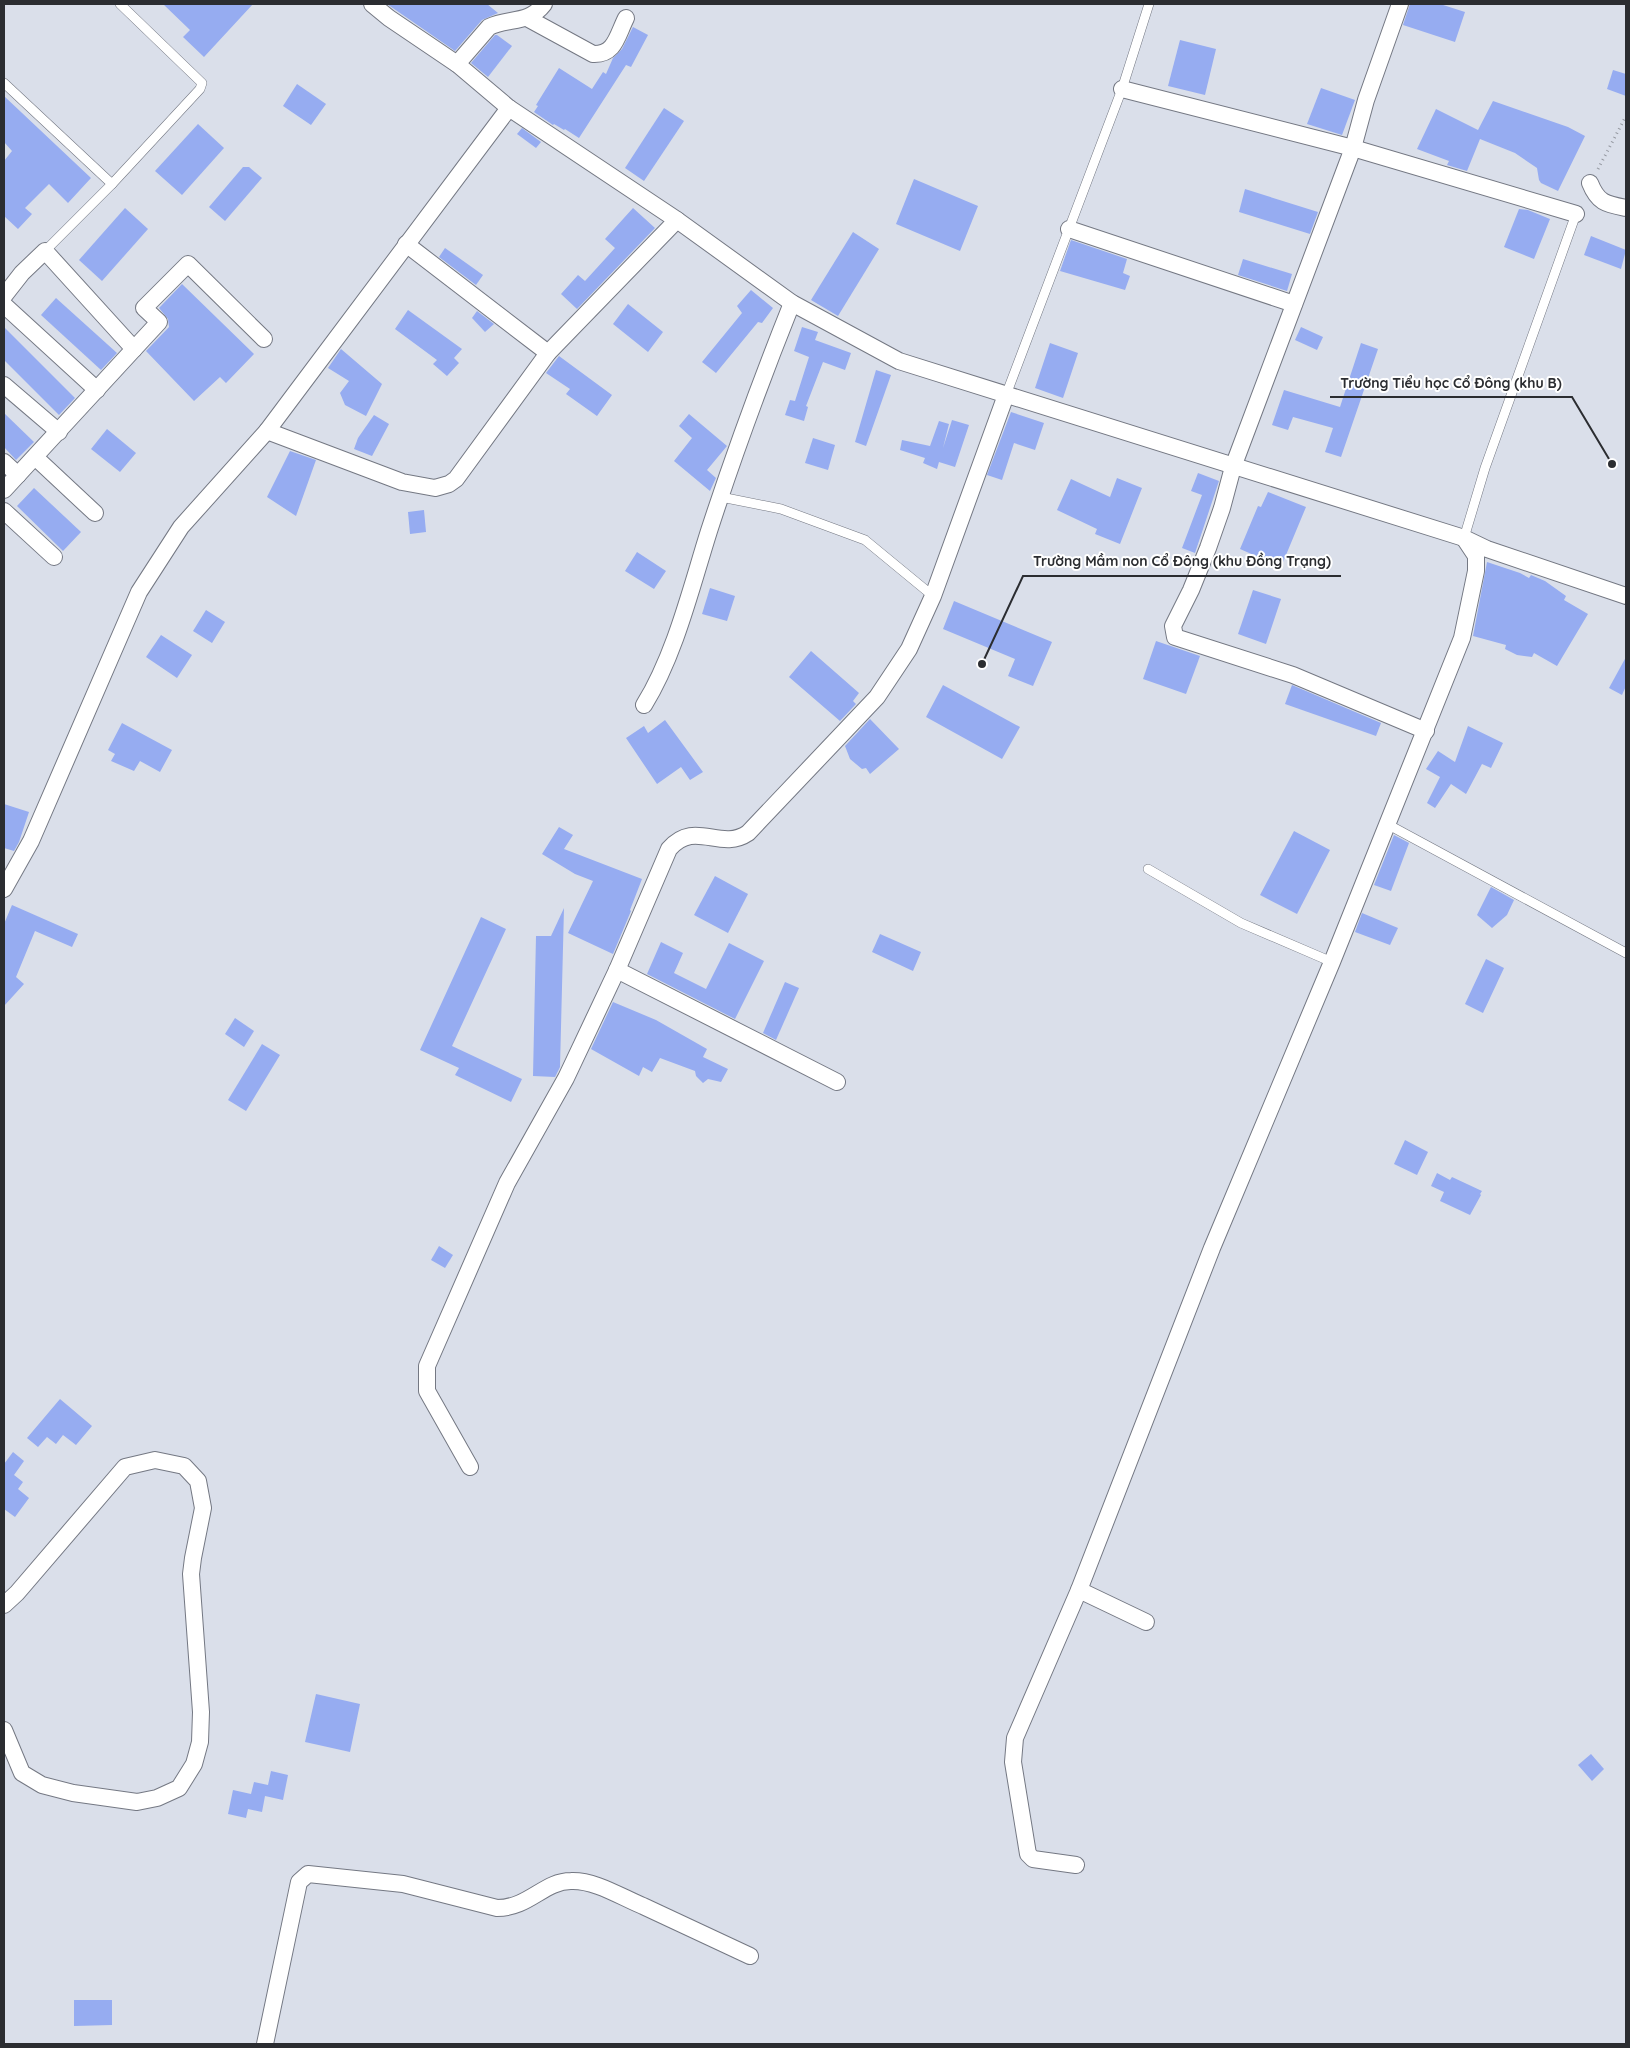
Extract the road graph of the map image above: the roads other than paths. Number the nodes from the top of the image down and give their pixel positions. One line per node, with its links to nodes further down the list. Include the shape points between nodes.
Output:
1 (120, 4): 14 (lane, via 202,83)
2 (372, 4): 8 (street)
3 (544, 4): 6 (street)
4 (1149, 4): 10 (lane)
5 (1400, 4): 12 (street, via 1366,100)
6 (527, 18): 7 (street, via 593,54 610,50); 8 (street, via 489,27)
7 (626, 18)
8 (457, 64): 11 (street)
9 (4, 83): 14 (lane)
10 (1122, 89): 12 (street); 18 (lane)
11 (509, 108): 17 (street); 19 (street)
12 (1353, 148): 16 (street); 23 (street)
13 (1590, 183): 15 (street, via 1596,196 1607,204)
14 (112, 184): 20 (lane)
15 (1626, 208)
16 (1576, 214): 41 (lane, via 1484,468)
17 (677, 220): 22 (street); 27 (street)
18 (1070, 230): 23 (street); 30 (lane)
19 (406, 244): 27 (street); 31 (street)
20 (45, 251): 21 (street); 26 (street)
21 (4, 296)
22 (792, 303): 30 (street, via 899,361); 38 (street)
23 (1294, 304): 35 (street)
24 (4, 305): 29 (street)
25 (264, 339): 26 (street, via 188,264 144,308 159,322)
26 (134, 348): 29 (street)
27 (548, 353): 31 (street, via 456,479 441,487 402,482)
28 (4, 385): 32 (street)
29 (97, 390): 32 (street)
30 (1006, 395): 35 (street); 43 (street)
31 (266, 431): 49 (street, via 182,527 138,592 31,841)
32 (59, 432): 33 (street)
33 (34, 458): 36 (street); 40 (street)
34 (4, 462): 36 (street)
35 (1233, 467): 41 (street); 46 (street, via 1208,548 1173,626 1176,637 1293,675)
36 (18, 475): 37 (street)
37 (4, 490)
38 (721, 497): 43 (lane, via 781,509 865,540); 45 (street, via 666,660)
39 (4, 511): 42 (street)
40 (95, 513)
41 (1464, 538): 44 (street, via 1487,549); 46 (street, via 1476,556 1476,571 1462,638)
42 (54, 557)
43 (933, 596): 52 (street, via 909,649 877,697 757,825 741,838 731,840 690,835 676,840 669,848)
44 (1626, 596)
45 (644, 705)
46 (1426, 732): 47 (street)
47 (1387, 824): 50 (lane); 51 (street)
48 (1148, 869): 51 (lane, via 1241,923)
49 (4, 889)
50 (1626, 953)
51 (1332, 962): 55 (street, via 1212,1248)
52 (617, 970): 53 (street); 54 (street, via 566,1078 507,1184 427,1366 427,1391)
53 (837, 1082)
54 (470, 1467)
55 (1079, 1590): 57 (street); 59 (street, via 1015,1738 1013,1762 1028,1854 1034,1859)
56 (4, 1605): 58 (street, via 126,1466 155,1460 184,1466 198,1481 203,1508 191,1574 201,1712 200,1742 194,1764 179,1788 157,1798 137,1802 72,1793 42,1785 22,1772)
57 (1146, 1622)
58 (4, 1730)
59 (1076, 1865)
60 (750, 1956): 61 (street, via 615,1894 579,1881 561,1882 520,1904 497,1908 403,1884 308,1874 299,1882)
61 (265, 2044)

